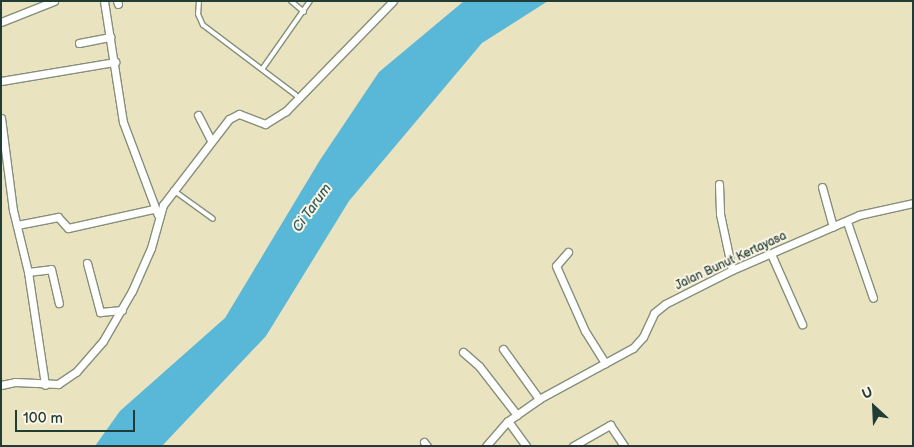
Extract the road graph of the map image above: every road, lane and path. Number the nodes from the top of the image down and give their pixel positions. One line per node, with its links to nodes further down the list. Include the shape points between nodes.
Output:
1 (54, 1): 8 (street)
2 (104, 1): 9 (street)
3 (199, 1): 12 (lane, via 198,14 203,25)
4 (291, 1): 7 (lane)
5 (310, 1): 7 (lane)
6 (392, 1): 17 (street, via 286,111 260,124 235,115)
7 (304, 12): 12 (lane)
8 (1, 22)
9 (110, 37): 10 (street); 11 (street)
10 (79, 43)
11 (115, 62): 13 (street); 22 (street, via 127,138)
12 (263, 68): 14 (lane)
13 (1, 81)
14 (296, 95)
15 (198, 115): 17 (street)
16 (1, 118): 25 (street)
17 (211, 140): 20 (street)
18 (718, 184): 30 (street, via 720,214)
19 (822, 187): 26 (street)
20 (173, 190): 22 (street); 23 (lane)
21 (913, 203): 24 (street, Jalan Bunut Kertayasa, via 876,210)
22 (156, 212): 25 (street, via 68,228 58,217); 34 (street, via 151,248)
23 (213, 219)
24 (846, 222): 26 (street, Jalan Bunut Kertayasa); 32 (street)
25 (17, 225): 31 (street)
26 (833, 227): 28 (street, Jalan Bunut Kertayasa)
27 (568, 252): 38 (street, via 556,266 585,331)
28 (771, 254): 30 (street, Jalan Bunut Kertayasa); 35 (street)
29 (87, 263): 34 (street, via 100,312)
30 (732, 270): 38 (street, Jalan Bunut Kertayasa, via 660,308 640,342)
31 (28, 272): 33 (street, via 51,269); 39 (street)
32 (873, 298)
33 (59, 303)
34 (122, 310): 39 (street, via 103,340 76,372 58,384)
35 (802, 324)
36 (503, 348): 41 (street)
37 (463, 352): 42 (street, via 479,366)
38 (605, 363): 41 (street, Jalan Bunut Kertayasa)
39 (45, 384): 40 (street, via 15,382)
40 (1, 386)
41 (539, 399): 42 (street, Jalan Bunut Kertayasa)
42 (517, 415): 43 (street, Jalan Bunut Kertayasa)
43 (508, 421): 44 (street, Jalan Bunut Kertayasa); 45 (street)
44 (486, 446)
45 (526, 446)
46 (574, 446): 47 (street, via 606,425 613,428)
47 (624, 446)

